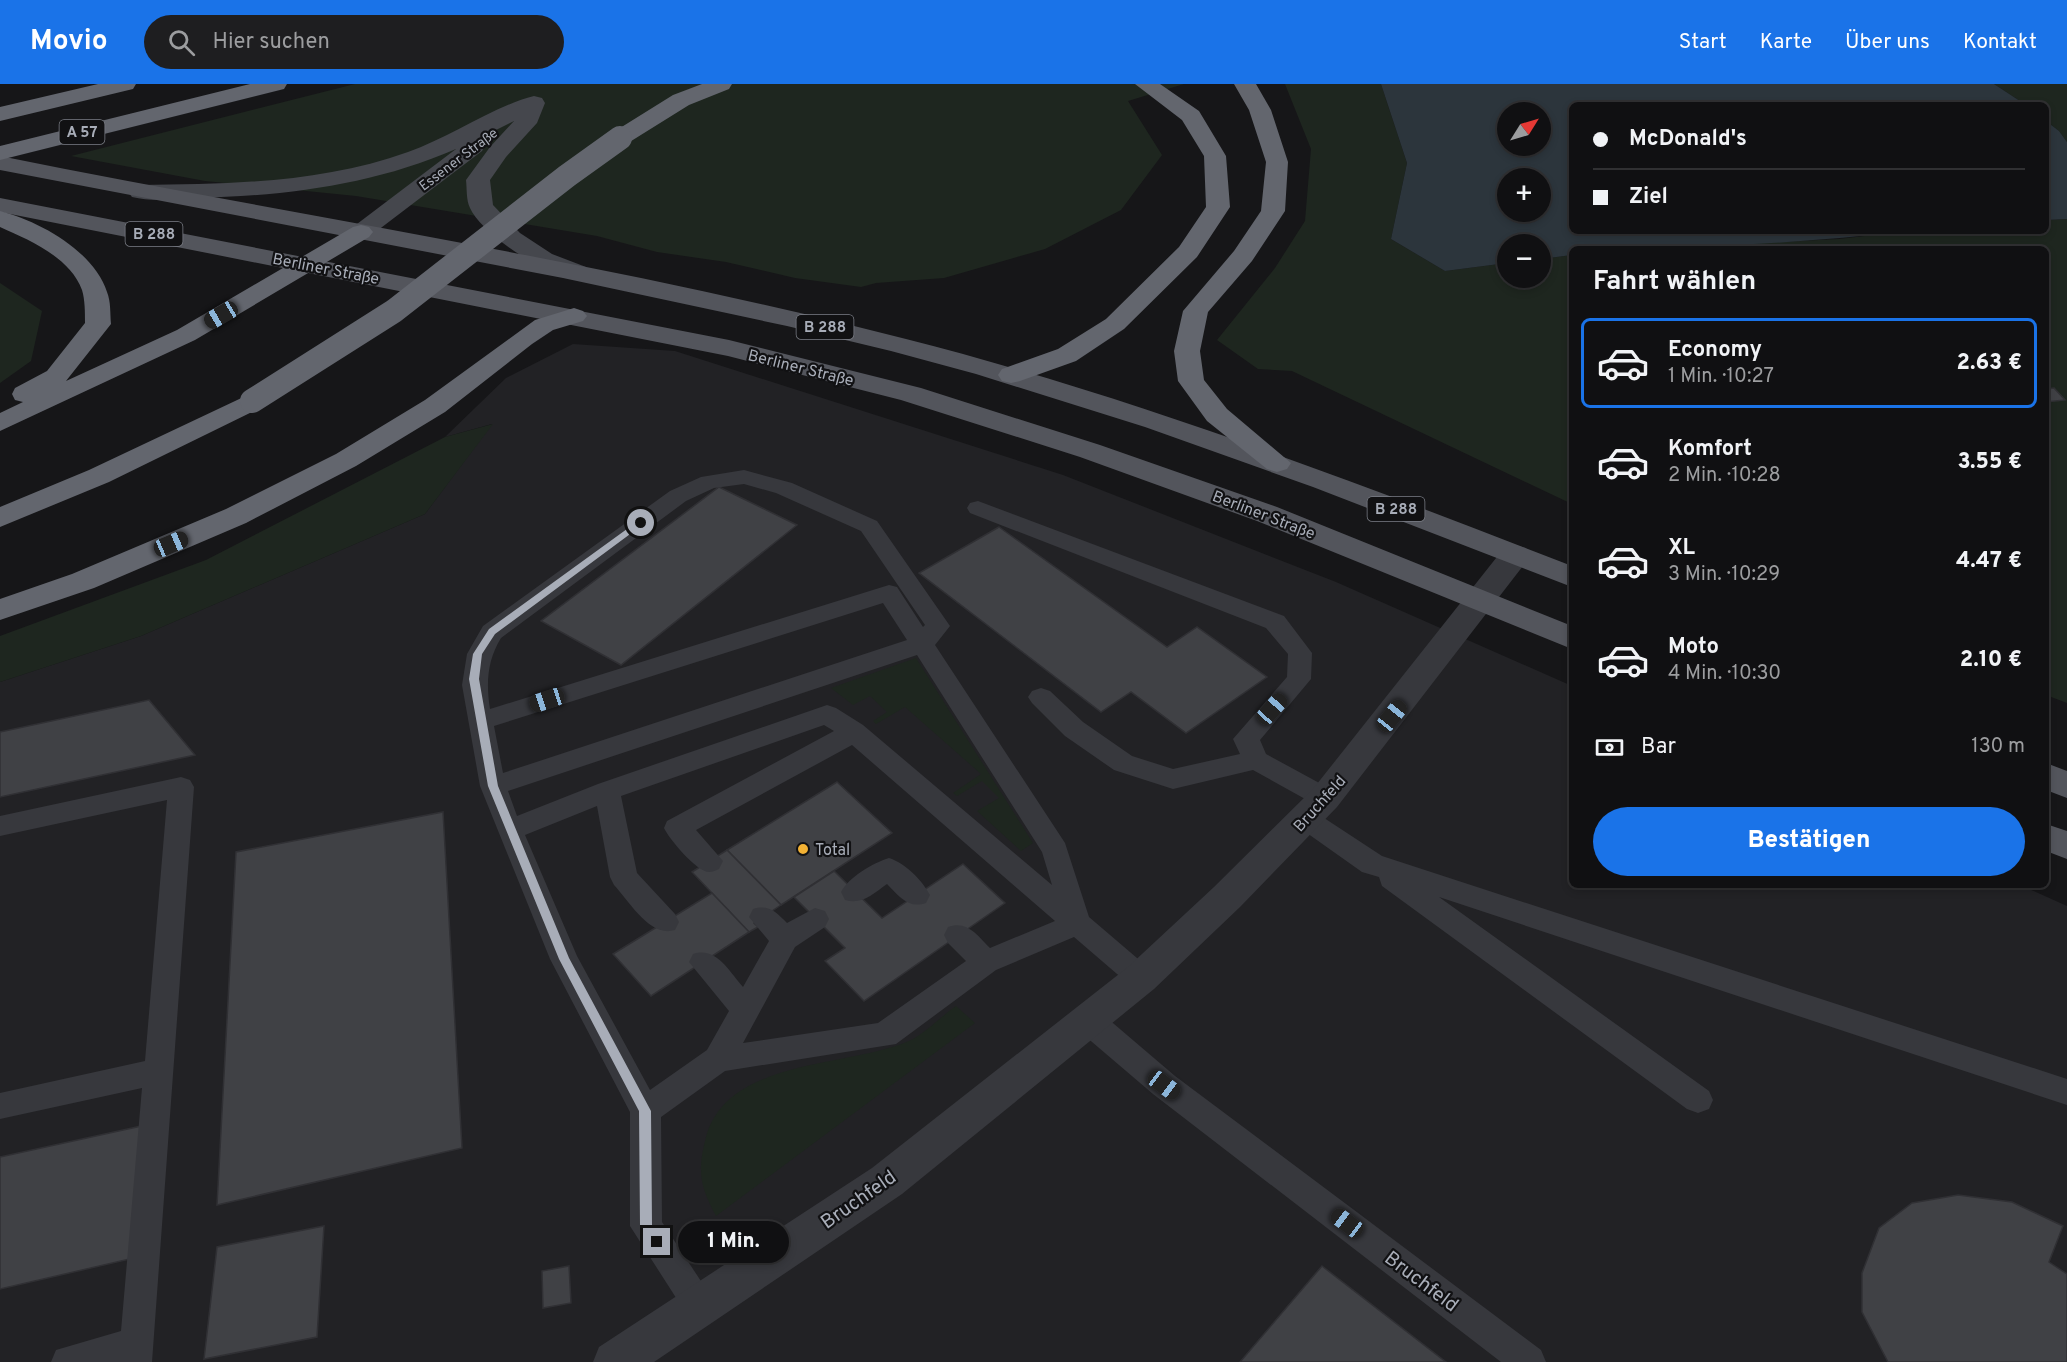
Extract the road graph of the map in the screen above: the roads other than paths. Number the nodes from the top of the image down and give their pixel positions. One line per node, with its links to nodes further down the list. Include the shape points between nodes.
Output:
1 (125, 84): 7 (highway, A 57)
2 (276, 84): 8 (highway, A 57)
3 (721, 84): 22 (highway, bridge, via 681,100 586,160 413,297 252,401 99,476)
4 (1146, 84): 17 (highway, via 1191,116 1215,156 1218,207 1188,252 1115,324 1067,355)
5 (1245, 84): 20 (highway, via 1260,110 1276,162 1273,211 1243,256 1196,311 1187,351 1191,381 1217,415)
6 (540, 97): 10 (main road, via 417,157 360,174 246,191); 13 (main road, Essener Straße); 15 (main road, via 529,118 478,180 481,207 511,238 543,259)
7 (0, 114)
8 (0, 153)
9 (0, 164): 10 (main road, B 288)
10 (137, 192): 13 (main road, B 288)
11 (0, 205): 14 (main road, Berliner Straße / B 288)
12 (0, 218): 18 (highway, via 69,254 93,286 98,324 56,377)
13 (361, 232): 14 (highway); 15 (main road, B 288)
14 (307, 264): 16 (main road, Berliner Straße / B 288); 19 (highway, via 186,335)
15 (577, 272): 17 (main road, B 288, via 777,315)
16 (574, 316): 25 (main road, Berliner Straße / B 288, via 729,348 911,394 1268,514); 26 (highway, via 544,325 523,338 435,406 346,460 236,516 83,581)
17 (1011, 375): 20 (main road, B 288)
18 (0, 408)
19 (0, 423)
20 (1278, 463): 23 (main road, B 288)
21 (978, 508): 32 (lane, via 1275,622 1300,652 1299,679 1246,739)
22 (0, 518)
23 (1515, 555): 24 (main road, B 288); 25 (street, Bruchfeld)
24 (1569, 577)
25 (1481, 600): 27 (main road, Berliner Straße / B 288); 37 (street, Bruchfeld)
26 (0, 610)
27 (1569, 637)
28 (923, 645): 30 (lane, via 889,594); 30 (lane, via 938,626 869,526 784,488 744,477 709,482 678,496 492,632 477,654 474,679); 35 (lane); 49 (lane, via 1055,850)
29 (1041, 697): 32 (lane, via 1074,729 1123,763 1173,779)
30 (480, 721): 35 (lane)
31 (854, 732): 36 (lane, via 827,714); 42 (lane, via 677,828); 49 (lane)
32 (1256, 760): 37 (lane)
33 (2049, 777): 34 (main road)
34 (2067, 785)
35 (493, 786): 39 (lane)
36 (607, 791): 39 (lane); 48 (lane, via 624,877)
37 (1316, 809): 43 (lane); 54 (street, Bruchfeld)
38 (0, 826): 58 (lane, via 181,787)
39 (509, 830): 62 (lane, via 564,959)
40 (2049, 838): 41 (main road)
41 (2067, 845)
42 (709, 861)
43 (1372, 864): 59 (lane); 60 (lane)
44 (855, 892): 45 (lane, via 890,869)
45 (916, 895)
46 (764, 917): 51 (lane)
47 (815, 919): 51 (lane)
48 (665, 922)
49 (1077, 924): 53 (lane); 54 (lane)
50 (958, 935): 53 (lane)
51 (785, 939): 55 (lane)
52 (703, 962): 55 (lane)
53 (986, 962): 57 (lane, via 885,1035)
54 (1141, 978): 56 (street, Bruchfeld)
55 (746, 1010): 57 (lane)
56 (1089, 1021): 63 (street, Bruchfeld, via 886,1181); 67 (lane, Bruchfeld, via 1164,1085)
57 (718, 1059): 62 (lane)
58 (159, 1071): 61 (lane); 64 (lane)
59 (2067, 1092)
60 (1698, 1100)
61 (0, 1106)
62 (645, 1111): 63 (lane, via 646,1226)
63 (701, 1307): 65 (street, Bruchfeld)
64 (136, 1352): 66 (lane)
65 (631, 1358)
66 (68, 1362)
67 (1529, 1362)

